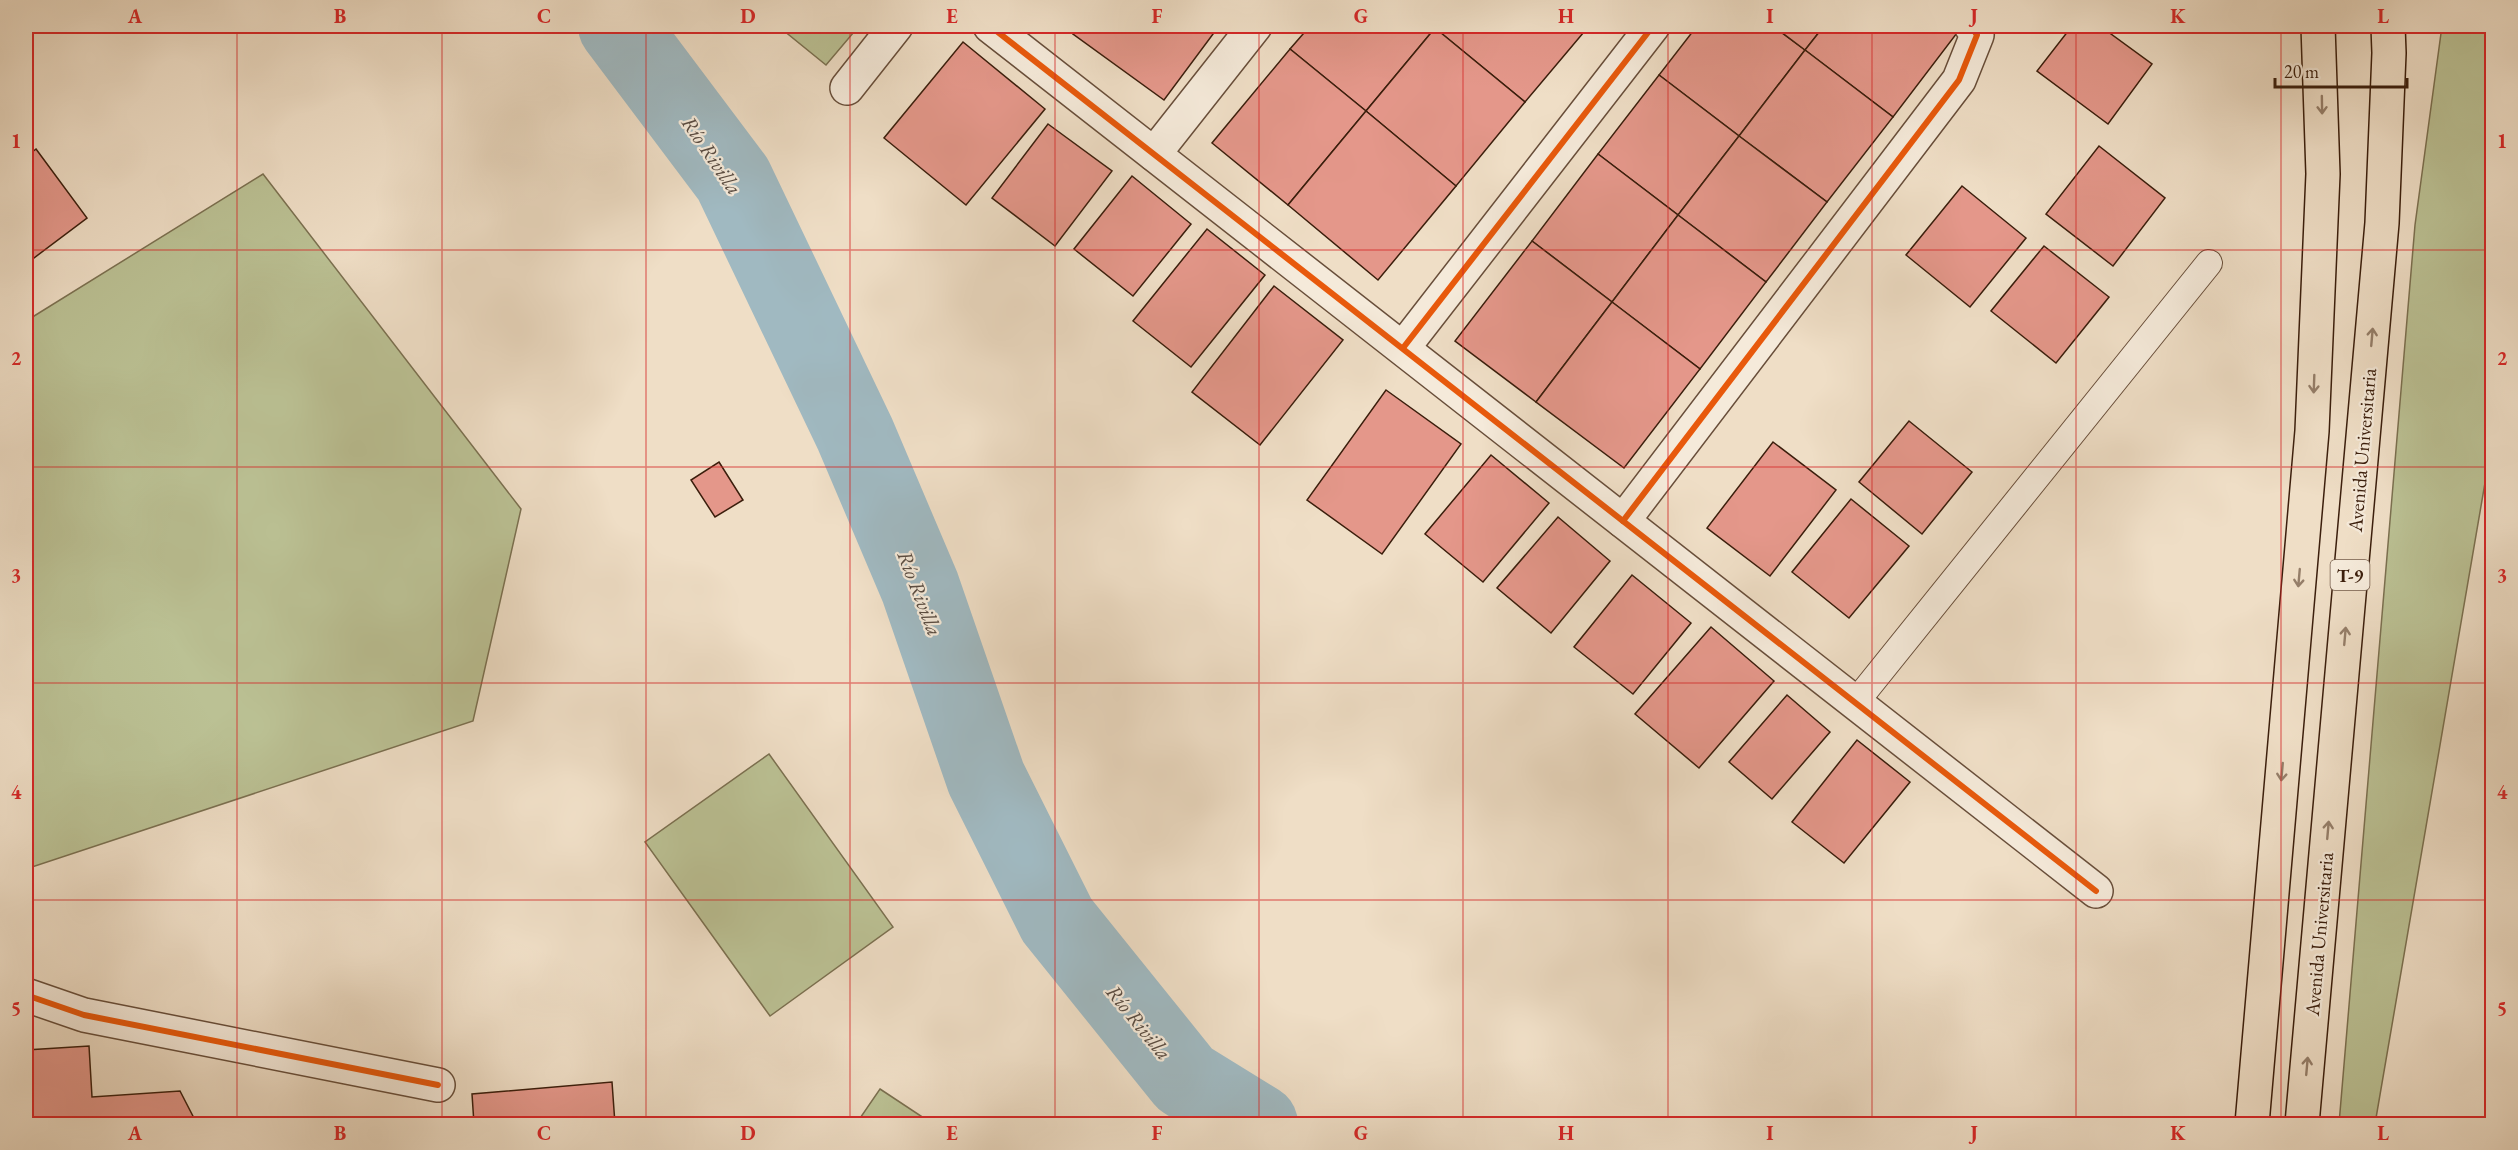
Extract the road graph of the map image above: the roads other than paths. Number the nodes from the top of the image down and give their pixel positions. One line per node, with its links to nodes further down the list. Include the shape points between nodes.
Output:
1 (896, 26): 8 (street)
2 (990, 26): 9 (street)
3 (1255, 26): 9 (street)
4 (1653, 26): 11 (street)
5 (1971, 26): 12 (street, via 1977,35 1959,80)
6 (2318, 26): 17 (highway, one-way to 17, via 2323,174 2312,431)
7 (2388, 26): 18 (highway, Avenida Universitaria / T-9, one-way to 7, via 2382,223)
8 (846, 88)
9 (1154, 154): 11 (street)
10 (2209, 263): 13 (lane)
11 (1403, 348): 12 (street)
12 (1623, 521): 13 (street)
13 (1855, 703): 14 (street)
14 (2096, 891)
15 (26, 995): 16 (street, via 84,1015)
16 (438, 1085)
17 (2252, 1125)
18 (2302, 1125)

